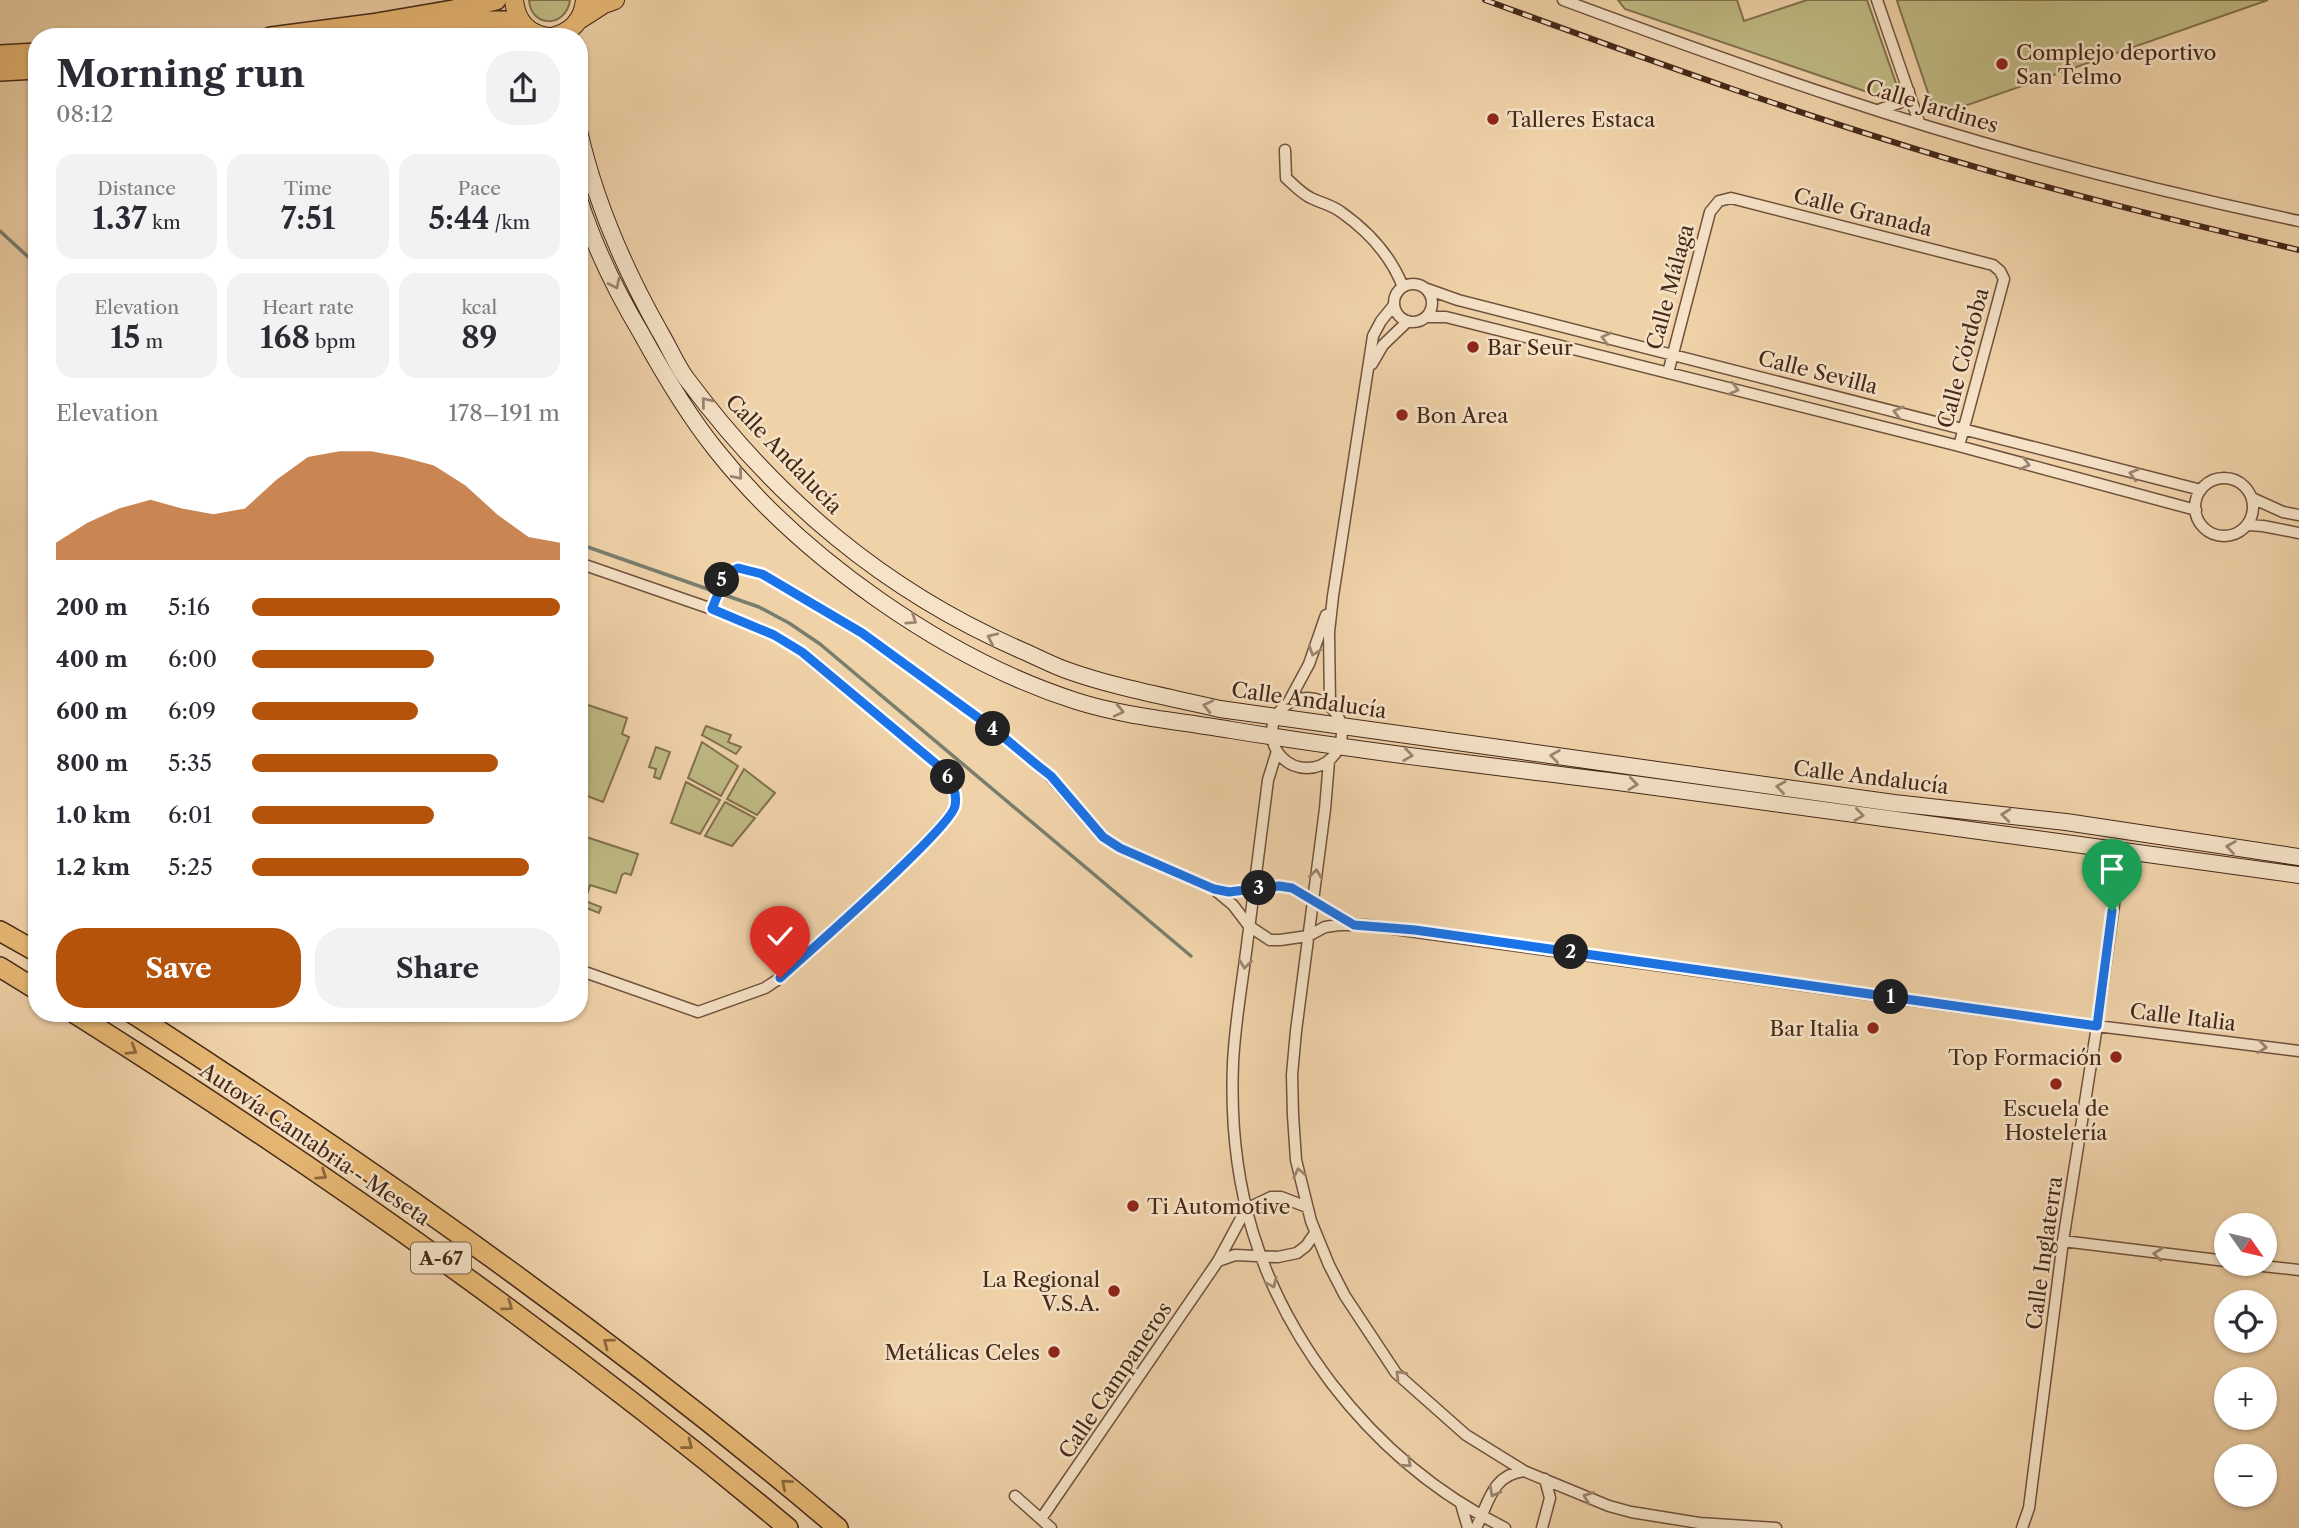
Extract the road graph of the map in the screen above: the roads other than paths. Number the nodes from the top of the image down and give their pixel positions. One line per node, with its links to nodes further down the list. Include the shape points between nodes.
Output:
1 (496, 0): 8 (highway)
2 (514, 0): 13 (main road, via 520,21)
3 (584, 0): 9 (main road)
4 (615, 0): 9 (main road)
5 (1563, 0): 20 (street, Calle Jardines)
6 (1877, 0): 19 (street)
7 (414, 5): 8 (highway)
8 (453, 10): 10 (highway)
9 (579, 20): 14 (main road)
10 (342, 28)
11 (441, 28): 12 (highway, via 483,21 505,21)
12 (526, 28)
13 (533, 28)
14 (572, 28)
15 (28, 53): 16 (highway)
16 (0, 55)
17 (28, 69): 18 (highway)
18 (0, 71)
19 (1909, 91): 20 (street, via 1899,103); 21 (street)
20 (1877, 110): 21 (street, Calle Jardines)
21 (1919, 122): 25 (street, Calle Jardines, via 2134,183)
22 (1285, 150): 28 (street, via 1286,178 1312,199 1341,212 1382,250)
23 (588, 161): 49 (main road, Calle Andalucía, one-way to 23, via 1220,709 1066,670 945,613 850,550 801,508 743,447 685,376 644,303 605,217)
24 (1710, 212): 27 (street, Calle Granada, via 1719,201 1731,198 1993,265); 33 (street, Calle Málaga)
25 (2299, 221)
26 (588, 226): 51 (main road, Calle Andalucía, one-way to 51, via 629,313 715,448 753,492 852,581 937,638 1013,676 1078,701)
27 (2004, 279): 36 (street, Calle Córdoba)
28 (1403, 287): 29 (street, via 1415,284); 30 (street)
29 (1427, 289): 31 (street, via 1432,306); 33 (street, Calle Sevilla, one-way to 29)
30 (1394, 305): 32 (street); 34 (street, via 1373,336)
31 (1426, 317): 32 (street); 35 (street, Calle Sevilla, via 1446,317)
32 (1408, 321): 34 (street, via 1383,345)
33 (1672, 355): 35 (street, Calle Málaga); 36 (street, Calle Sevilla, one-way to 33)
34 (1367, 373): 45 (street)
35 (1668, 373): 37 (street, Calle Sevilla, one-way to 37)
36 (1964, 429): 37 (street, Calle Córdoba); 38 (street, Calle Sevilla, one-way to 36)
37 (1959, 446): 40 (street, Calle Sevilla, one-way to 40)
38 (2201, 490): 39 (street, via 2212,481 2231,478); 40 (street)
39 (2252, 498): 41 (street); 42 (street, via 2253,512)
40 (2196, 510): 42 (street, via 2200,523 2214,534 2232,535)
41 (2299, 515)
42 (2247, 525): 43 (street)
43 (2299, 533)
44 (588, 566): 46 (street)
45 (1333, 596): 47 (street, one-way to 47, via 1309,664); 48 (street)
46 (713, 605): 57 (street, via 726,574 738,568 762,574 862,633 995,730 1051,776 1103,837); 66 (street, via 774,635 813,661 941,768 955,789 955,808 923,845 765,988 698,1012)
47 (1289, 703): 48 (street, via 1308,697); 49 (street)
48 (1330, 705): 50 (street)
49 (1276, 716): 50 (main road, Calle Andalucía); 51 (street)
50 (1342, 725): 52 (street); 54 (main road, Calle Andalucía, one-way to 50)
51 (1274, 744): 52 (main road, Calle Andalucía); 53 (street, via 1288,763 1303,768); 58 (street)
52 (1340, 747): 53 (street); 56 (main road, Calle Andalucía, one-way to 56)
53 (1329, 761): 59 (street, one-way to 53)
54 (2299, 857)
55 (2119, 869): 70 (street, Calle Inglaterra)
56 (2299, 875)
57 (1214, 889): 58 (street); 61 (street)
58 (1254, 889): 59 (street, via 1292,888); 61 (street)
59 (1313, 900): 60 (street, Calle Italia); 63 (street)
60 (1354, 925): 63 (street, Calle Italia, via 1325,927); 70 (street, Calle Italia)
61 (1250, 926): 63 (street, via 1270,940); 73 (street, one-way to 73, via 1233,1096 1234,1140)
62 (0, 931): 64 (highway)
63 (1308, 936): 72 (street, one-way to 63, via 1296,1160 1292,1075)
64 (28, 947)
65 (0, 967): 67 (highway)
66 (588, 973)
67 (28, 984)
68 (88, 1022): 88 (highway, Autovía Cantabria - Meseta / A-67, one-way to 88, via 199,1091 408,1234 543,1332)
69 (146, 1022): 89 (highway, Autovía Cantabria - Meseta / A-67, one-way to 69, via 718,1428 502,1264)
70 (2097, 1026): 71 (street, Calle Italia, one-way to 71); 75 (street, Calle Inglaterra)
71 (2299, 1051)
72 (1307, 1207): 73 (street, via 1271,1197); 74 (street)
73 (1246, 1209): 76 (street); 78 (street, Calle Campaneros)
74 (1315, 1233): 76 (street, via 1297,1253); 81 (street, one-way to 74, via 1466,1435 1396,1373 1345,1296)
75 (2063, 1241): 77 (street, one-way to 75); 87 (street, Calle Inglaterra)
76 (1259, 1257): 78 (street, via 1235,1255); 84 (street, one-way to 84, via 1298,1337 1353,1411 1416,1471)
77 (2214, 1260)
78 (1219, 1261): 86 (street, Calle Campaneros)
79 (2277, 1268): 80 (street)
80 (2299, 1270)
81 (1524, 1471): 82 (street); 85 (street, one-way to 85, via 1501,1479)
82 (1545, 1479): 94 (street, via 1550,1498); 95 (street, one-way to 82, via 1631,1513)
83 (1015, 1496): 86 (street)
84 (1461, 1504): 85 (street); 91 (street)
85 (1482, 1516): 92 (street); 93 (street)
86 (1041, 1519): 90 (street)
87 (2026, 1524)
88 (788, 1528)
89 (838, 1528)
90 (1051, 1528)
91 (1468, 1528)
92 (1476, 1528)
93 (1505, 1528)
94 (1542, 1528)
95 (1776, 1528)

